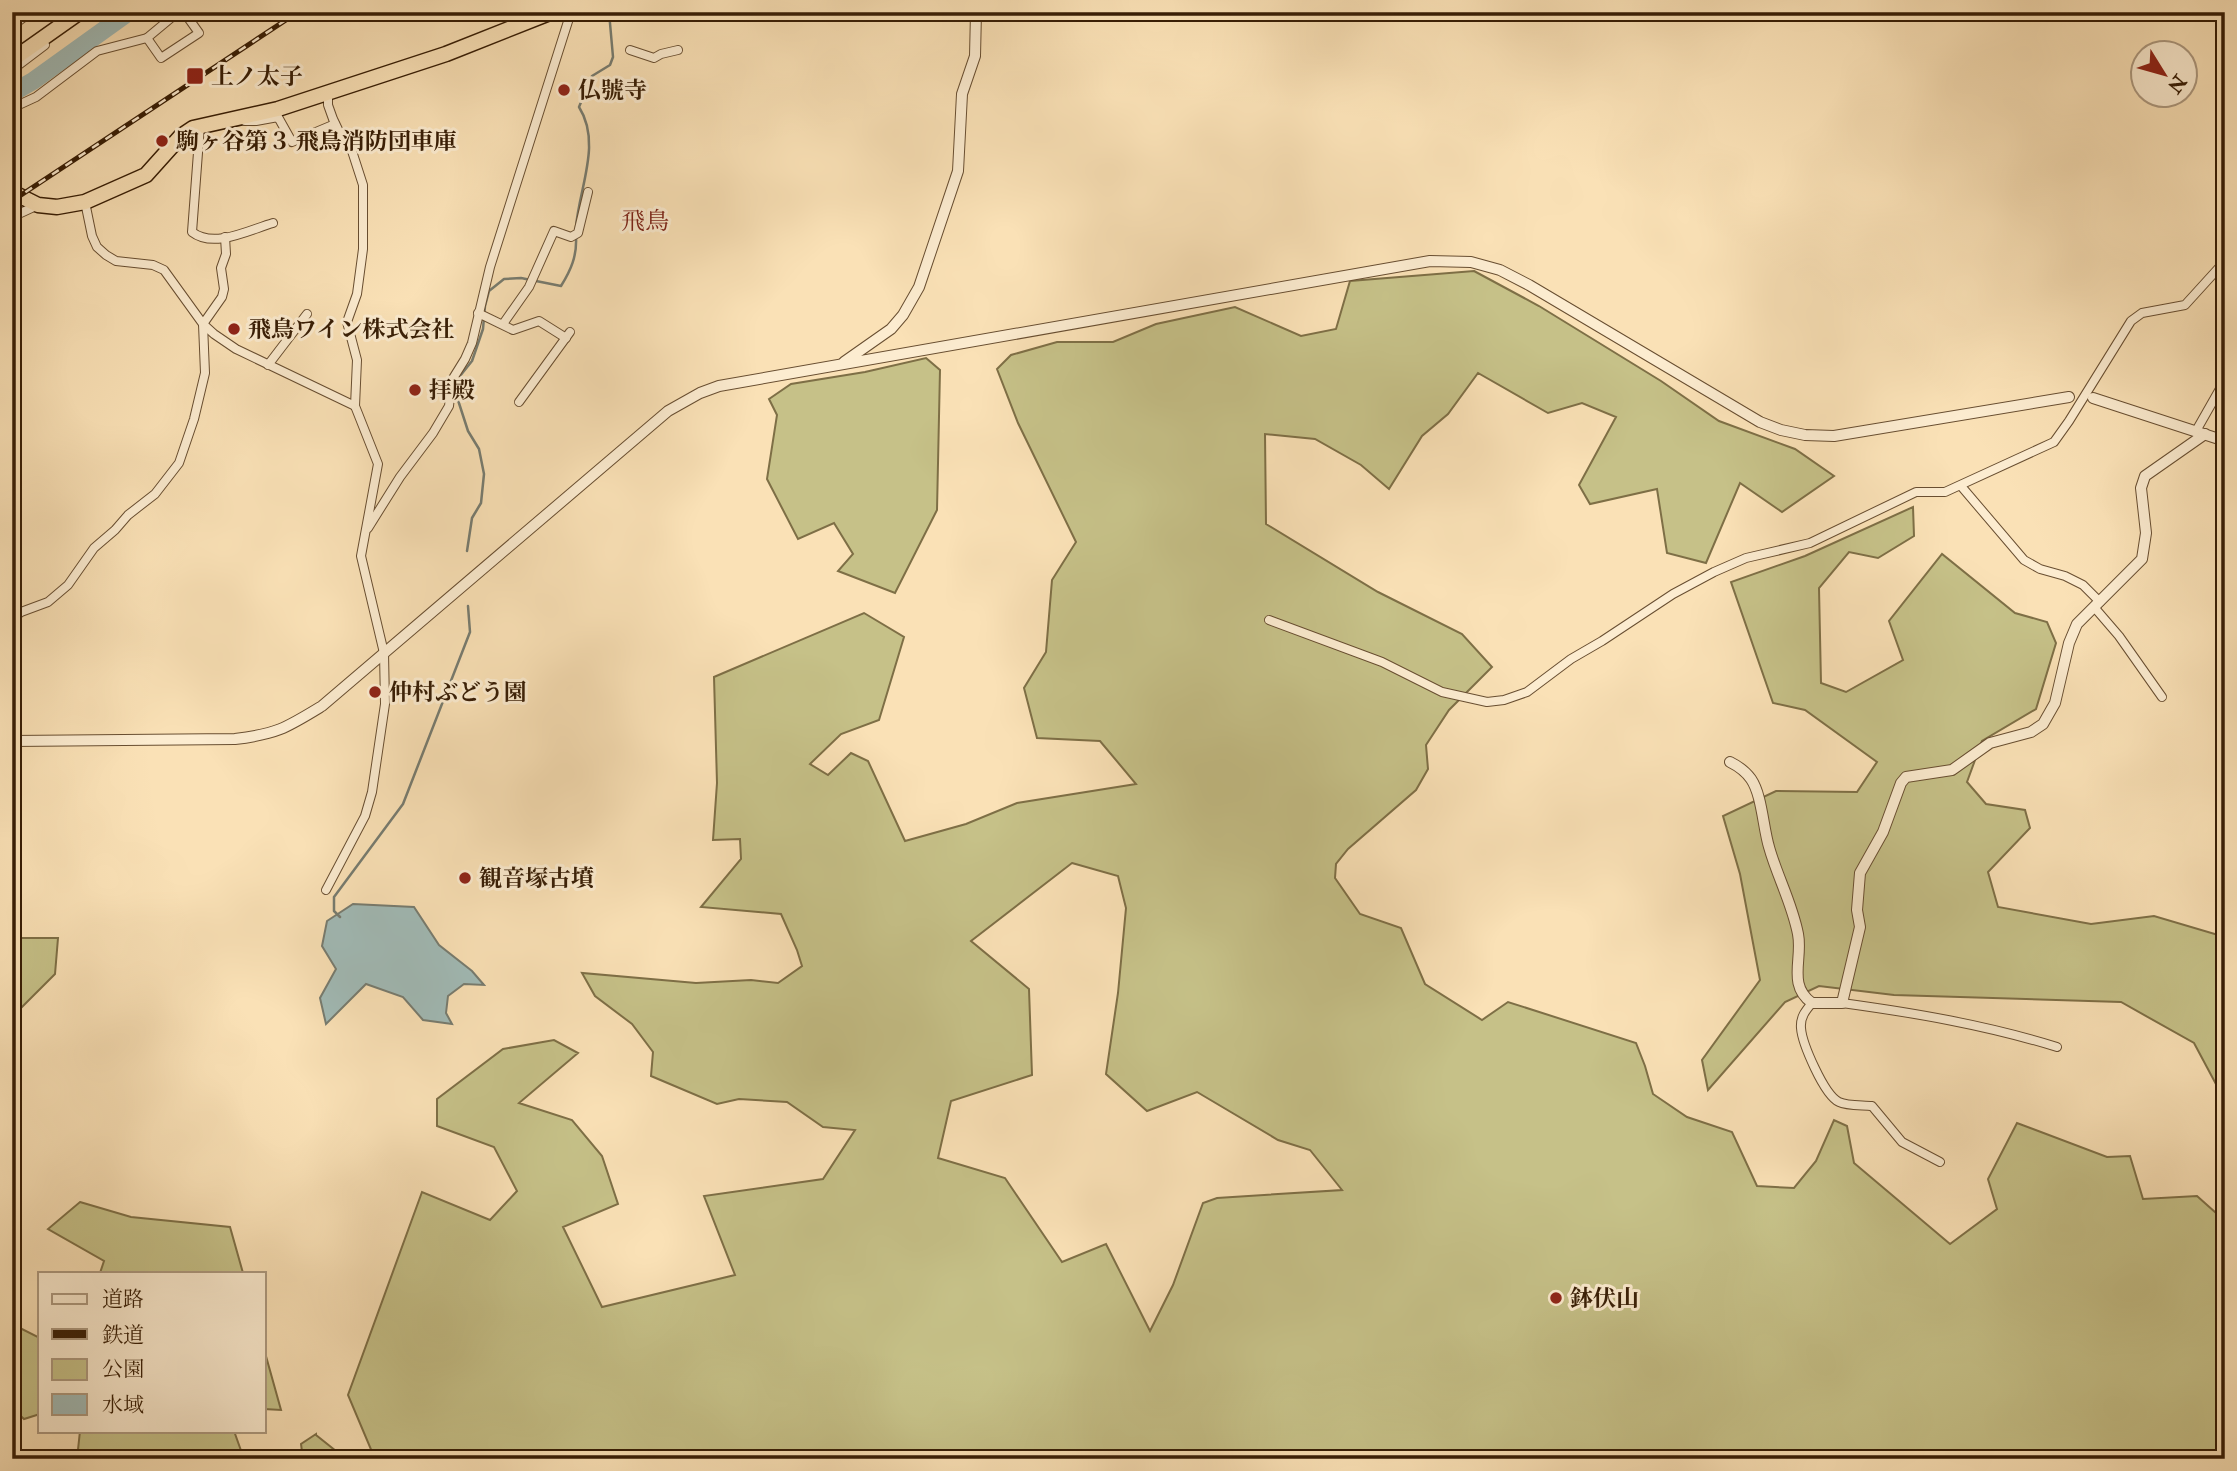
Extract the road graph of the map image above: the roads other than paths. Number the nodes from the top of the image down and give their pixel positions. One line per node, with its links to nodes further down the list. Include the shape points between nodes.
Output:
1 (31, 12): 10 (street)
2 (71, 12): 14 (highway)
3 (80, 12): 15 (highway)
4 (89, 12): 16 (street)
5 (174, 12): 11 (street)
6 (184, 12): 11 (street, via 199,33 161,58)
7 (552, 12): 17 (highway, via 446,54)
8 (571, 12): 31 (street, via 514,185)
9 (976, 12): 35 (street, via 975,56 962,94 958,171 919,287 891,329)
10 (12, 26)
11 (147, 38): 18 (street, via 97,51 36,97)
12 (631, 50): 13 (street, via 654,58)
13 (678, 50)
14 (12, 54)
15 (12, 60)
16 (12, 70)
17 (328, 92): 19 (highway); 20 (street)
18 (12, 108)
19 (243, 117): 20 (street, via 256,121 278,117 292,142); 21 (highway)
20 (335, 124): 40 (street, via 352,151 363,185 363,249 357,294 347,322 357,360)
21 (200, 126): 24 (highway, via 181,136 146,175); 28 (street, via 192,232 206,240)
22 (12, 192): 25 (highway)
23 (588, 192): 33 (street, via 575,235 554,231 529,287)
24 (85, 202): 25 (highway); 32 (street, via 97,247 116,261 164,270)
25 (38, 205): 26 (street)
26 (12, 218)
27 (273, 223): 28 (street)
28 (225, 237): 32 (street, via 222,297)
29 (2225, 261): 43 (street, via 2185,305 2142,313 2131,321 2054,442)
30 (307, 314): 34 (street)
31 (482, 314): 33 (street); 44 (street, via 473,344 452,380 449,406)
32 (203, 324): 34 (street, via 236,349); 46 (street, via 205,373 179,463 155,494 94,548 68,585 48,602)
33 (503, 324): 39 (street, via 513,330 539,321 568,335)
34 (268, 365): 40 (street)
35 (839, 365): 37 (street, via 1430,261 1471,262 1514,276 1736,409 1781,430 1834,436); 48 (street, via 719,386 668,411)
36 (2225, 380): 41 (street)
37 (2069, 397)
38 (2093, 398): 41 (street)
39 (519, 402)
40 (355, 406): 44 (street, via 377,464)
41 (2200, 433): 42 (street); 45 (street, via 2146,476 2141,488 2146,533 2142,559)
42 (2225, 442)
43 (1961, 486): 45 (street, via 2024,560 2083,585); 47 (street, via 1945,492 1916,492 1810,543 1746,558 1714,572 1571,659 1527,692 1504,700 1487,702 1442,692 1382,662)
44 (365, 534): 48 (street, via 361,556)
45 (2097, 605): 49 (street); 54 (street, via 2072,633 2055,703 2043,724 1990,743 1952,769 1906,777 1901,783 1883,832 1860,873 1860,927)
46 (12, 620)
47 (1269, 620)
48 (384, 653): 50 (street, via 322,706 269,735); 52 (street, via 384,722 372,792 365,816)
49 (2162, 697)
50 (12, 741)
51 (1730, 762): 53 (street, via 1751,779 1798,934 1796,976 1802,993)
52 (326, 890)
53 (1812, 1003): 54 (street); 56 (street, via 1801,1027 1827,1090 1839,1102 1872,1106 1902,1142)
54 (1842, 1003): 55 (street, via 2000,1029)
55 (2057, 1046)
56 (1940, 1162)

